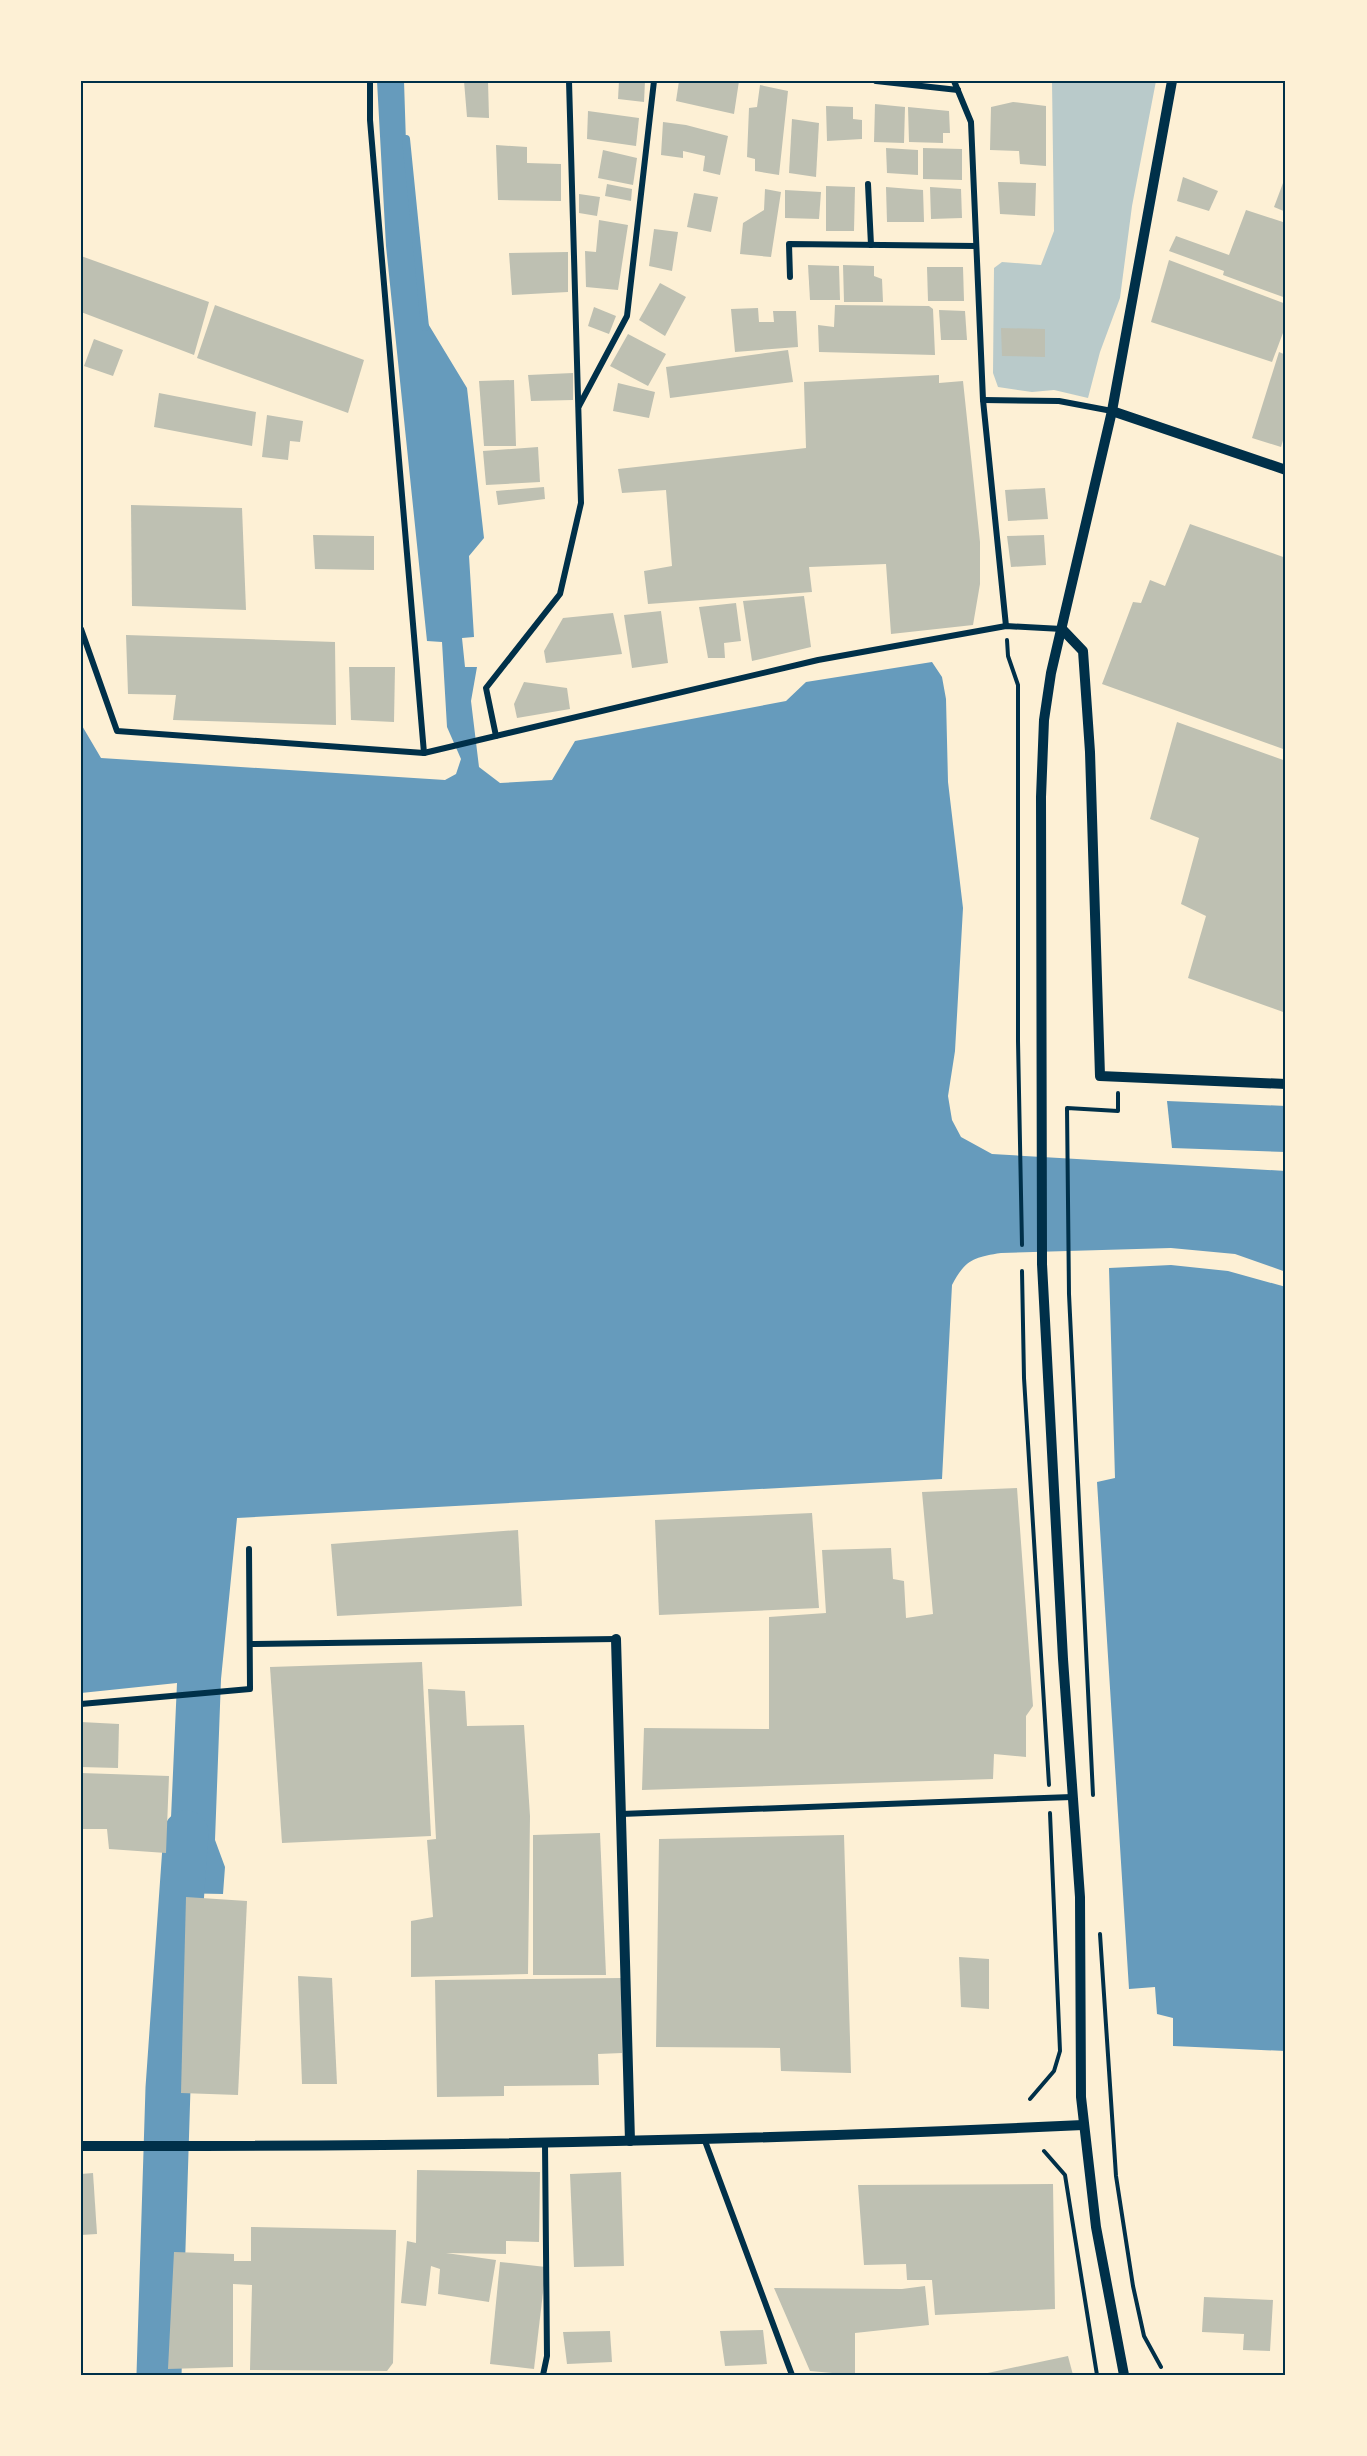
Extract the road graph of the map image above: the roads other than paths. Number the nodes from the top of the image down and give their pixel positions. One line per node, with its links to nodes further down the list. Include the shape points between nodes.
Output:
1 (370, 81): 20 (street, via 371,132)
2 (569, 81): 13 (street)
3 (654, 81): 13 (street, via 627,316)
4 (876, 81): 7 (street)
5 (954, 81): 7 (street)
6 (1172, 81): 14 (street)
7 (958, 90): 10 (street, via 971,122)
8 (868, 184): 9 (street)
9 (871, 245): 10 (street); 11 (street, via 789,244)
10 (976, 246): 12 (street)
11 (790, 277)
12 (983, 400): 14 (street, via 1059,401); 16 (street)
13 (578, 408): 19 (street, via 580,503 560,594 486,688)
14 (1112, 411): 15 (street); 18 (street)
15 (1286, 470)
16 (1006, 626): 18 (street); 19 (street, via 818,660)
17 (81, 629): 20 (street, via 117,731)
18 (1062, 629): 21 (street, via 1083,651 1100,1076); 26 (street, via 1049,685 1042,753 1042,1264)
19 (496, 736): 20 (street)
20 (424, 753)
21 (1286, 1084)
22 (249, 1549): 24 (street)
23 (616, 1639): 24 (street); 27 (street)
24 (251, 1644): 25 (street, via 250,1689)
25 (81, 1704)
26 (1072, 1797): 27 (street); 28 (street, via 1080,1897)
27 (621, 1814): 29 (street)
28 (1083, 2125): 30 (street); 35 (street, via 1096,2227)
29 (630, 2141): 30 (street); 31 (street)
30 (705, 2141): 34 (street)
31 (545, 2144): 32 (street); 33 (street, via 548,2356)
32 (81, 2146)
33 (543, 2375)
34 (792, 2375)
35 (1124, 2375)

